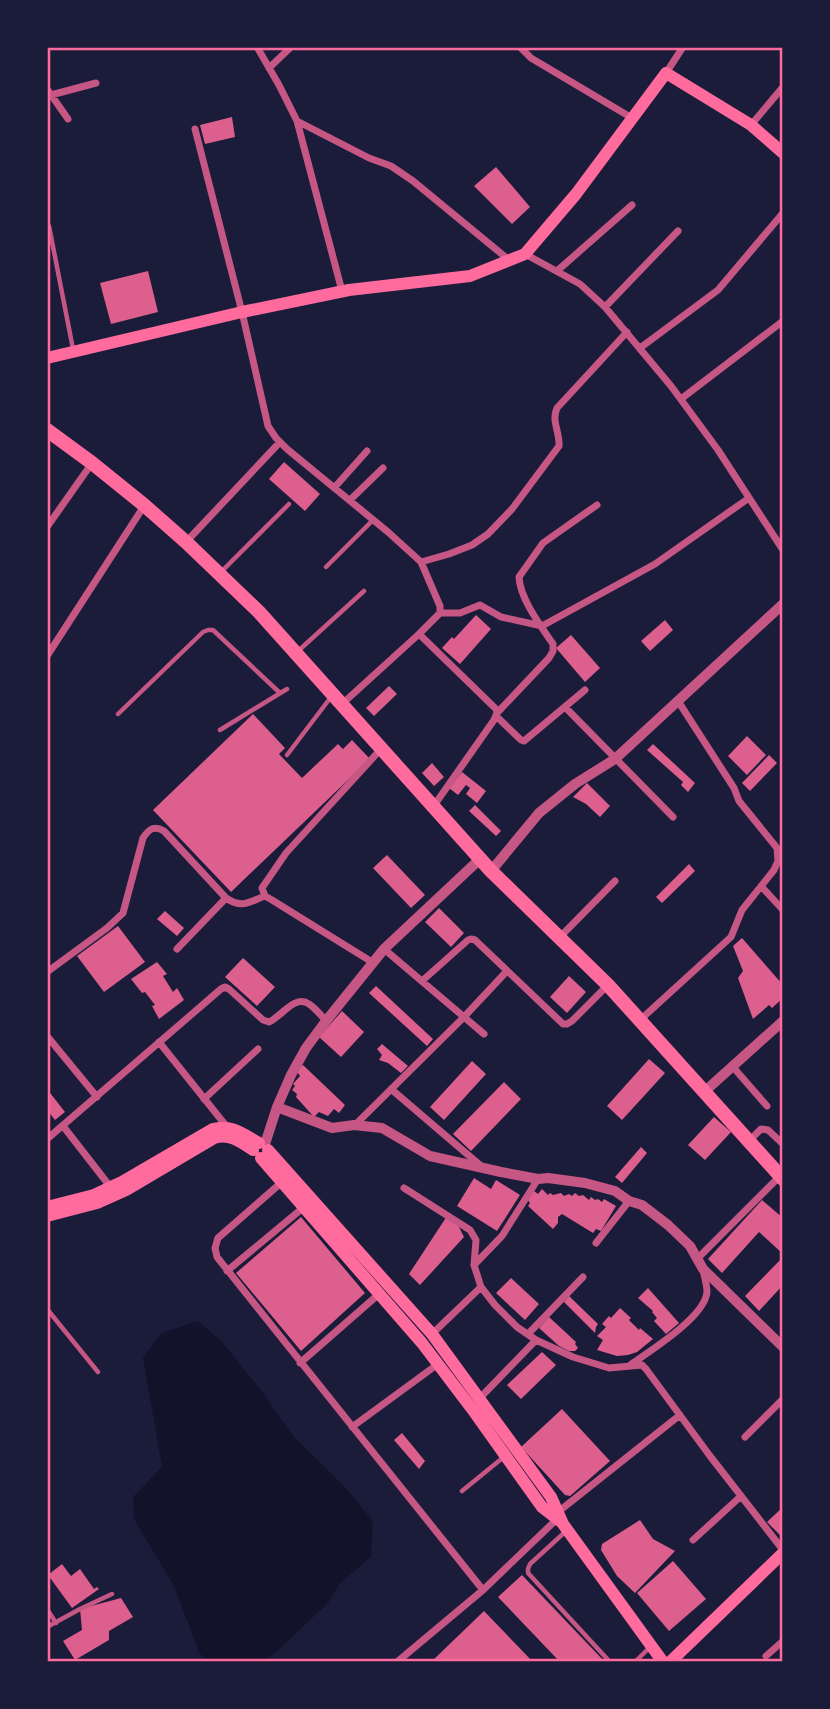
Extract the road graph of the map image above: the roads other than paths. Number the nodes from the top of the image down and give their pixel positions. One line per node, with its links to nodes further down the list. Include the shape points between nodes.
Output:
1 (257, 47): 5 (street)
2 (290, 47): 5 (street)
3 (520, 47): 10 (street)
4 (679, 49): 6 (street)
5 (269, 68): 12 (street)
6 (666, 73): 10 (main road); 13 (main road)
7 (96, 83): 9 (street)
8 (783, 88): 13 (street)
9 (49, 92): 11 (street)
10 (632, 118): 20 (main road)
11 (68, 119)
12 (297, 121): 21 (street, via 391,166); 23 (street)
13 (751, 125): 15 (main road)
14 (195, 128): 25 (street)
15 (783, 153)
16 (632, 205): 22 (street)
17 (783, 213): 28 (street, via 718,290)
18 (49, 226): 29 (lane)
19 (678, 231): 24 (street)
20 (525, 254): 21 (main road); 22 (street)
21 (510, 260): 23 (main road, via 470,276)
22 (558, 271): 24 (street)
23 (342, 291): 25 (main road)
24 (606, 307): 27 (street)
25 (242, 312): 29 (main road); 33 (street, via 268,426)
26 (783, 321): 31 (street)
27 (627, 332): 28 (street); 47 (street, via 557,408 553,417 559,446 512,509 472,545)
28 (640, 348): 31 (street)
29 (74, 352): 30 (main road)
30 (47, 358)
31 (681, 399): 38 (street)
32 (47, 430): 35 (highway)
33 (280, 442): 37 (street); 45 (street)
34 (367, 451): 37 (street)
35 (92, 463): 41 (highway); 44 (street)
36 (383, 468): 39 (street)
37 (334, 488): 39 (street)
38 (749, 498): 46 (street); 53 (street, via 655,564)
39 (350, 500): 43 (street)
40 (289, 504): 49 (lane)
41 (144, 505): 45 (highway); 56 (street)
42 (597, 505): 53 (street, via 542,543 519,578)
43 (373, 519): 47 (street); 48 (lane)
44 (47, 527)
45 (186, 542): 49 (highway)
46 (783, 550)
47 (421, 562): 52 (street)
48 (326, 567)
49 (220, 573): 55 (highway)
50 (364, 591): 55 (lane)
51 (780, 612): 61 (street)
52 (440, 613): 53 (street, via 460,613 480,605 502,617); 54 (street)
53 (542, 626): 64 (street, via 553,644 549,658)
54 (419, 634): 60 (street); 64 (street)
55 (296, 653): 60 (highway, via 309,677)
56 (47, 656)
57 (287, 689): 59 (lane)
58 (585, 690): 62 (street)
59 (280, 693): 63 (lane, via 208,630); 65 (lane)
60 (337, 699): 66 (highway); 67 (lane)
61 (678, 701): 68 (street); 74 (street, via 739,801 777,848 778,861)
62 (565, 707): 64 (street, via 524,741); 68 (street)
63 (118, 713)
64 (497, 714): 69 (street)
65 (220, 730)
66 (381, 748): 69 (highway); 75 (street, via 286,853 262,888)
67 (286, 755)
68 (615, 759): 70 (street); 72 (street, via 539,813)
69 (433, 807): 71 (highway)
70 (673, 817)
71 (480, 859): 72 (highway); 80 (street)
72 (491, 871): 78 (highway)
73 (615, 881): 78 (street)
74 (761, 886): 77 (street); 87 (street, via 742,910 731,937)
75 (265, 895): 76 (street, via 242,905); 81 (street)
76 (226, 898): 79 (street); 83 (street, via 164,831 154,827 143,838 123,913)
77 (783, 910)
78 (560, 937): 85 (highway)
79 (177, 949)
80 (384, 949): 81 (street); 84 (street)
81 (372, 962): 88 (street)
82 (507, 971): 84 (street, via 471,939); 85 (street, via 563,1024); 86 (street)
83 (47, 972)
84 (422, 981): 86 (street)
85 (608, 985): 87 (highway)
86 (464, 1017): 90 (street); 95 (street)
87 (640, 1020): 96 (highway)
88 (326, 1021): 92 (street, via 302,1001 268,1022 225,987); 100 (street, via 306,1048)
89 (783, 1021): 94 (street)
90 (484, 1034)
91 (47, 1036): 97 (street)
92 (159, 1042): 97 (street); 98 (street)
93 (258, 1049): 98 (street)
94 (733, 1067): 96 (street); 99 (street)
95 (391, 1089): 101 (street); 109 (street)
96 (704, 1092): 106 (highway)
97 (97, 1097): 102 (street)
98 (204, 1099): 103 (street)
99 (767, 1106)
100 (277, 1107): 101 (street, via 332,1128); 108 (street)
101 (354, 1125): 109 (street, via 382,1128 430,1156)
102 (63, 1126): 104 (street); 114 (street)
103 (227, 1127): 105 (main road, via 213,1129); 108 (main road)
104 (47, 1139)
105 (203, 1140): 108 (main road, via 227,1136); 114 (main road, via 122,1182)
106 (748, 1141): 107 (street, via 761,1129); 110 (highway)
107 (783, 1144)
108 (261, 1149): 112 (main road); 128 (main road)
109 (483, 1168): 111 (street)
110 (781, 1177): 120 (street)
111 (538, 1179): 115 (street, via 585,1182 615,1191); 121 (street, via 502,1236)
112 (282, 1182): 117 (main road); 123 (street, via 218,1238 217,1257)
113 (404, 1188): 121 (street, via 470,1230 476,1240)
114 (114, 1191): 116 (main road); 118 (main road, via 97,1203)
115 (629, 1201): 119 (street); 120 (street, via 668,1225)
116 (47, 1207)
117 (303, 1207): 123 (street); 126 (main road)
118 (47, 1216)
119 (597, 1243)
120 (697, 1259): 122 (street)
121 (474, 1265): 125 (street)
122 (703, 1269): 131 (street); 134 (street, via 707,1294 696,1313 679,1331)
123 (227, 1271): 132 (street)
124 (583, 1277): 129 (street)
125 (481, 1287): 128 (street); 129 (street)
126 (379, 1294): 132 (street); 133 (main road)
127 (47, 1309): 135 (lane)
128 (432, 1334): 136 (main road)
129 (528, 1334): 130 (street)
130 (536, 1340): 134 (street, via 585,1361); 136 (street)
131 (783, 1347)
132 (300, 1363): 139 (street)
133 (438, 1364): 139 (street); 141 (main road)
134 (626, 1367): 138 (street, via 642,1365)
135 (98, 1372)
136 (479, 1399): 144 (main road, via 551,1497)
137 (783, 1399): 140 (street)
138 (680, 1415): 143 (street); 144 (street)
139 (352, 1427): 147 (street)
140 (745, 1437)
141 (506, 1455): 142 (lane); 144 (main road, via 542,1507)
142 (462, 1490)
143 (741, 1496): 145 (street); 146 (street)
144 (561, 1521): 147 (street); 153 (main road); 156 (lane, via 528,1573)
145 (693, 1540)
146 (783, 1551): 159 (main road)
147 (483, 1590): 155 (street)
148 (112, 1594): 150 (lane)
149 (47, 1609): 150 (lane)
150 (56, 1623): 151 (lane)
151 (47, 1627)
152 (783, 1641): 154 (street)
153 (651, 1646): 157 (lane); 158 (main road)
154 (766, 1656)
155 (397, 1662)
156 (610, 1662)
157 (635, 1662)
158 (663, 1662)
159 (670, 1662)

